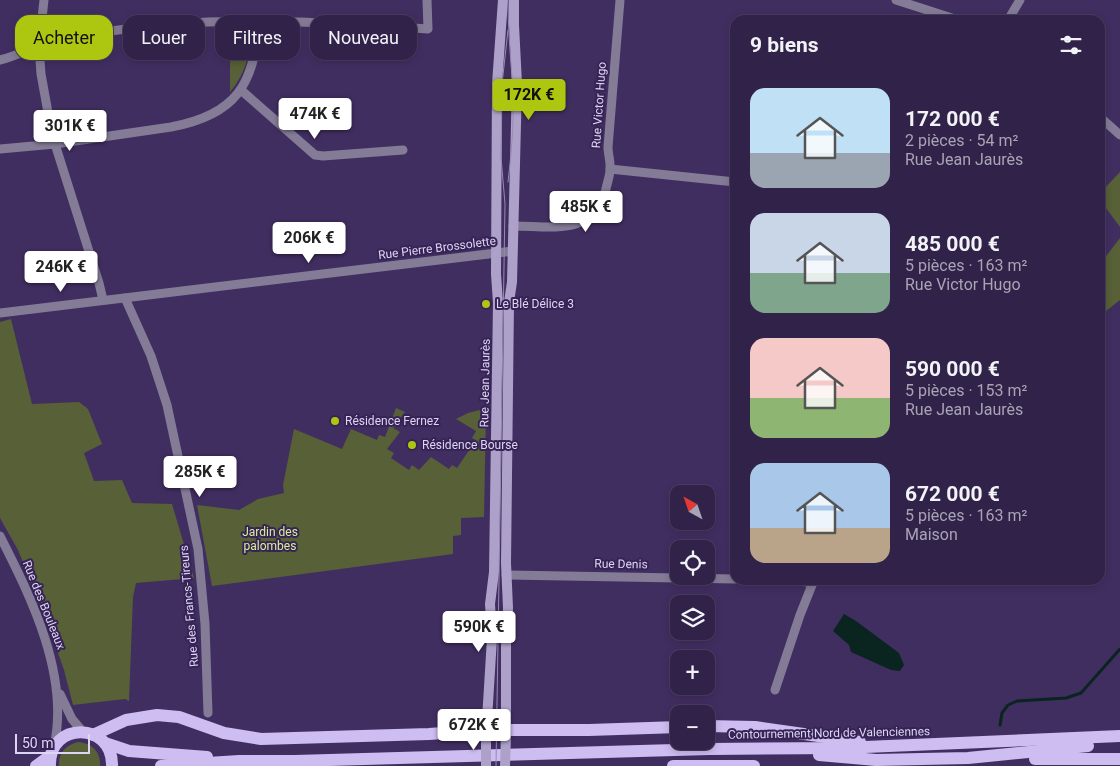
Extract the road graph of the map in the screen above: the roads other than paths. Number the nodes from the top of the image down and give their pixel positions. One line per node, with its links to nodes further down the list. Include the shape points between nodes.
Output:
1 (44, 0): 8 (street)
2 (427, 0): 12 (street, via 428,29)
3 (503, 0): 28 (main road, Rue Jean Jaurès, via 497,84)
4 (514, 0): 26 (main road, Rue Jean Jaurès, via 517,84)
5 (620, 0): 24 (street, Rue Victor Hugo, via 608,147)
6 (896, 0): 9 (street)
7 (1020, 0): 10 (street)
8 (42, 15)
9 (942, 15)
10 (1011, 15)
11 (215, 22): 13 (street)
12 (300, 24)
13 (113, 31)
14 (15, 56): 15 (street)
15 (0, 60)
16 (40, 60): 21 (street)
17 (253, 60): 18 (street)
18 (241, 90): 21 (street, via 218,110 189,123); 23 (street, via 315,155)
19 (1105, 122): 20 (street)
20 (1120, 135)
21 (54, 144): 22 (street); 30 (street)
22 (0, 149)
23 (402, 150)
24 (610, 169): 25 (street); 26 (street, Rue Victor Hugo, via 600,206 582,222 567,226)
25 (730, 181)
26 (513, 226): 27 (main road, Rue Jean Jaurès)
27 (513, 251): 28 (street, Rue Pierre Brossolette); 33 (main road, Rue Jean Jaurès, via 509,302)
28 (496, 254): 29 (street, Rue Pierre Brossolette); 42 (main road, Rue Jean Jaurès, via 494,572)
29 (125, 298): 30 (street, Rue Pierre Brossolette); 38 (street, Rue des Francs-Tireurs, via 168,405 197,540 205,624)
30 (103, 300): 31 (street, Rue Pierre Brossolette)
31 (0, 313)
32 (0, 536): 36 (street, Rue des Bouleaux, via 45,640)
33 (506, 575): 34 (street, Rue Denis); 43 (main road, Rue Jean Jaurès)
34 (730, 579)
35 (813, 585): 37 (street)
36 (57, 687): 41 (street, Rue des Bouleaux, via 66,709); 48 (street, Rue des Bouleaux, via 58,719)
37 (775, 690)
38 (208, 713)
39 (715, 726): 46 (main road, via 755,727)
40 (670, 727): 43 (main road)
41 (88, 733): 42 (main road, via 126,720 156,715 179,717 224,733 261,739); 45 (main road, Contournement Nord de Valenciennes); 48 (main road, via 66,736)
42 (486, 733): 43 (main road); 57 (main road, Rue Jean Jaurès, bridge)
43 (506, 733): 58 (main road, Rue Jean Jaurès, bridge)
44 (1120, 737): 46 (main road, Contournement Nord de Valenciennes); 49 (main road, via 1070,748)
45 (104, 743): 52 (main road, Contournement Nord de Valenciennes, via 129,752); 54 (main road, via 111,755)
46 (888, 746): 47 (main road, Contournement Nord de Valenciennes)
47 (765, 749): 51 (main road, via 842,758); 52 (main road, Contournement Nord de Valenciennes)
48 (52, 756): 53 (main road)
49 (968, 758): 50 (main road); 51 (main road)
50 (1120, 759)
51 (899, 760): 61 (main road)
52 (239, 761): 56 (main road, Contournement Nord de Valenciennes)
53 (36, 766)
54 (112, 766)
55 (161, 766): 56 (main road, Contournement Nord de Valenciennes)
56 (170, 766)
57 (486, 766)
58 (505, 766)
59 (673, 766): 60 (main road)
60 (754, 766)
61 (832, 766)

